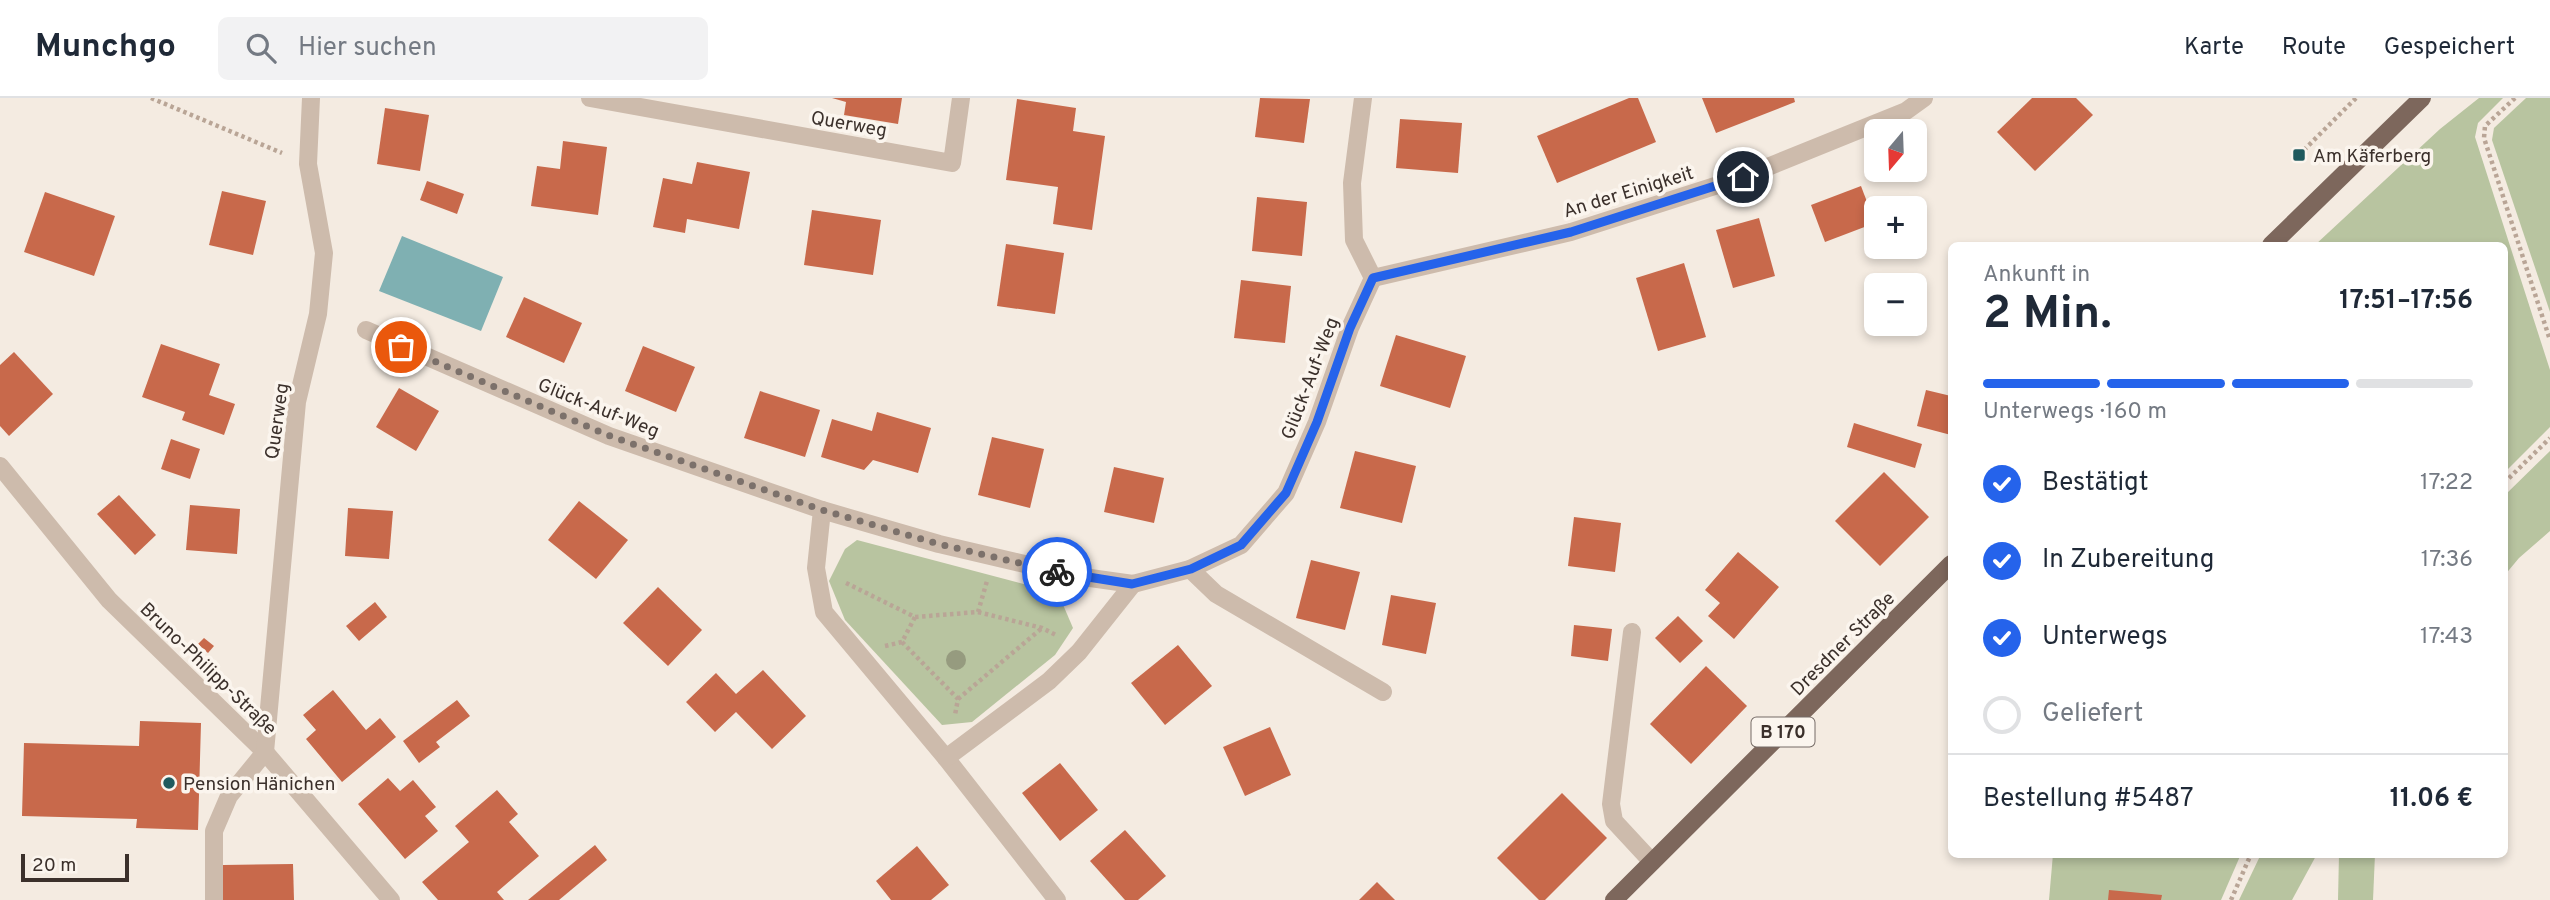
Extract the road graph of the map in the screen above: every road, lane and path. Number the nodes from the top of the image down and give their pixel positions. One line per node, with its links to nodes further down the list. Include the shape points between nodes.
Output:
1 (151, 98): 11 (path)
2 (311, 98): 11 (street, Querweg)
3 (590, 98): 4 (street, Querweg, via 952,163)
4 (961, 98)
5 (1363, 98): 13 (street, via 1352,183 1354,240)
6 (1924, 98): 13 (street, An der Einigkeit, via 1906,111 1743,177 1571,232)
7 (2356, 98): 10 (path)
8 (2422, 98): 12 (main road)
9 (2515, 98): 15 (path, via 2485,127 2484,138)
10 (2299, 155)
11 (308, 164): 34 (street, Querweg, via 324,253 318,314 297,402)
12 (2274, 242)
13 (1373, 278): 23 (street, Glück-Auf-Weg, via 1286,493 1241,545)
14 (366, 330): 19 (street, Glück-Auf-Weg, via 610,436)
15 (2550, 340)
16 (2550, 438): 18 (path)
17 (0, 466): 34 (street, Bruno-Philipp-Straße, via 109,600)
18 (2508, 479)
19 (822, 510): 20 (street, Glück-Auf-Weg); 22 (street)
20 (994, 557): 24 (street, Glück-Auf-Weg); 25 (path)
21 (1948, 567): 37 (main road, Dresdner Straße / B 170)
22 (816, 568): 26 (path); 31 (street, via 824,612)
23 (1191, 569): 24 (street, Glück-Auf-Weg); 32 (street, via 1216,594)
24 (1132, 584): 30 (street)
25 (978, 612): 26 (path); 27 (path)
26 (915, 617): 29 (path)
27 (1042, 628): 30 (path); 33 (path)
28 (1632, 632): 37 (street, via 1611,804 1614,821)
29 (902, 642): 31 (path); 33 (path)
30 (1083, 647): 35 (street, via 1049,681)
31 (859, 653): 35 (street)
32 (1383, 692)
33 (958, 699): 35 (path)
34 (265, 752): 38 (street, via 229,796 214,831); 39 (street, Bruno-Philipp-Straße)
35 (946, 758): 40 (street)
36 (2249, 858): 42 (path)
37 (1652, 862): 41 (main road, Dresdner Straße / B 170)
38 (214, 900)
39 (391, 900)
40 (1058, 900)
41 (1614, 900)
42 (2231, 900)

